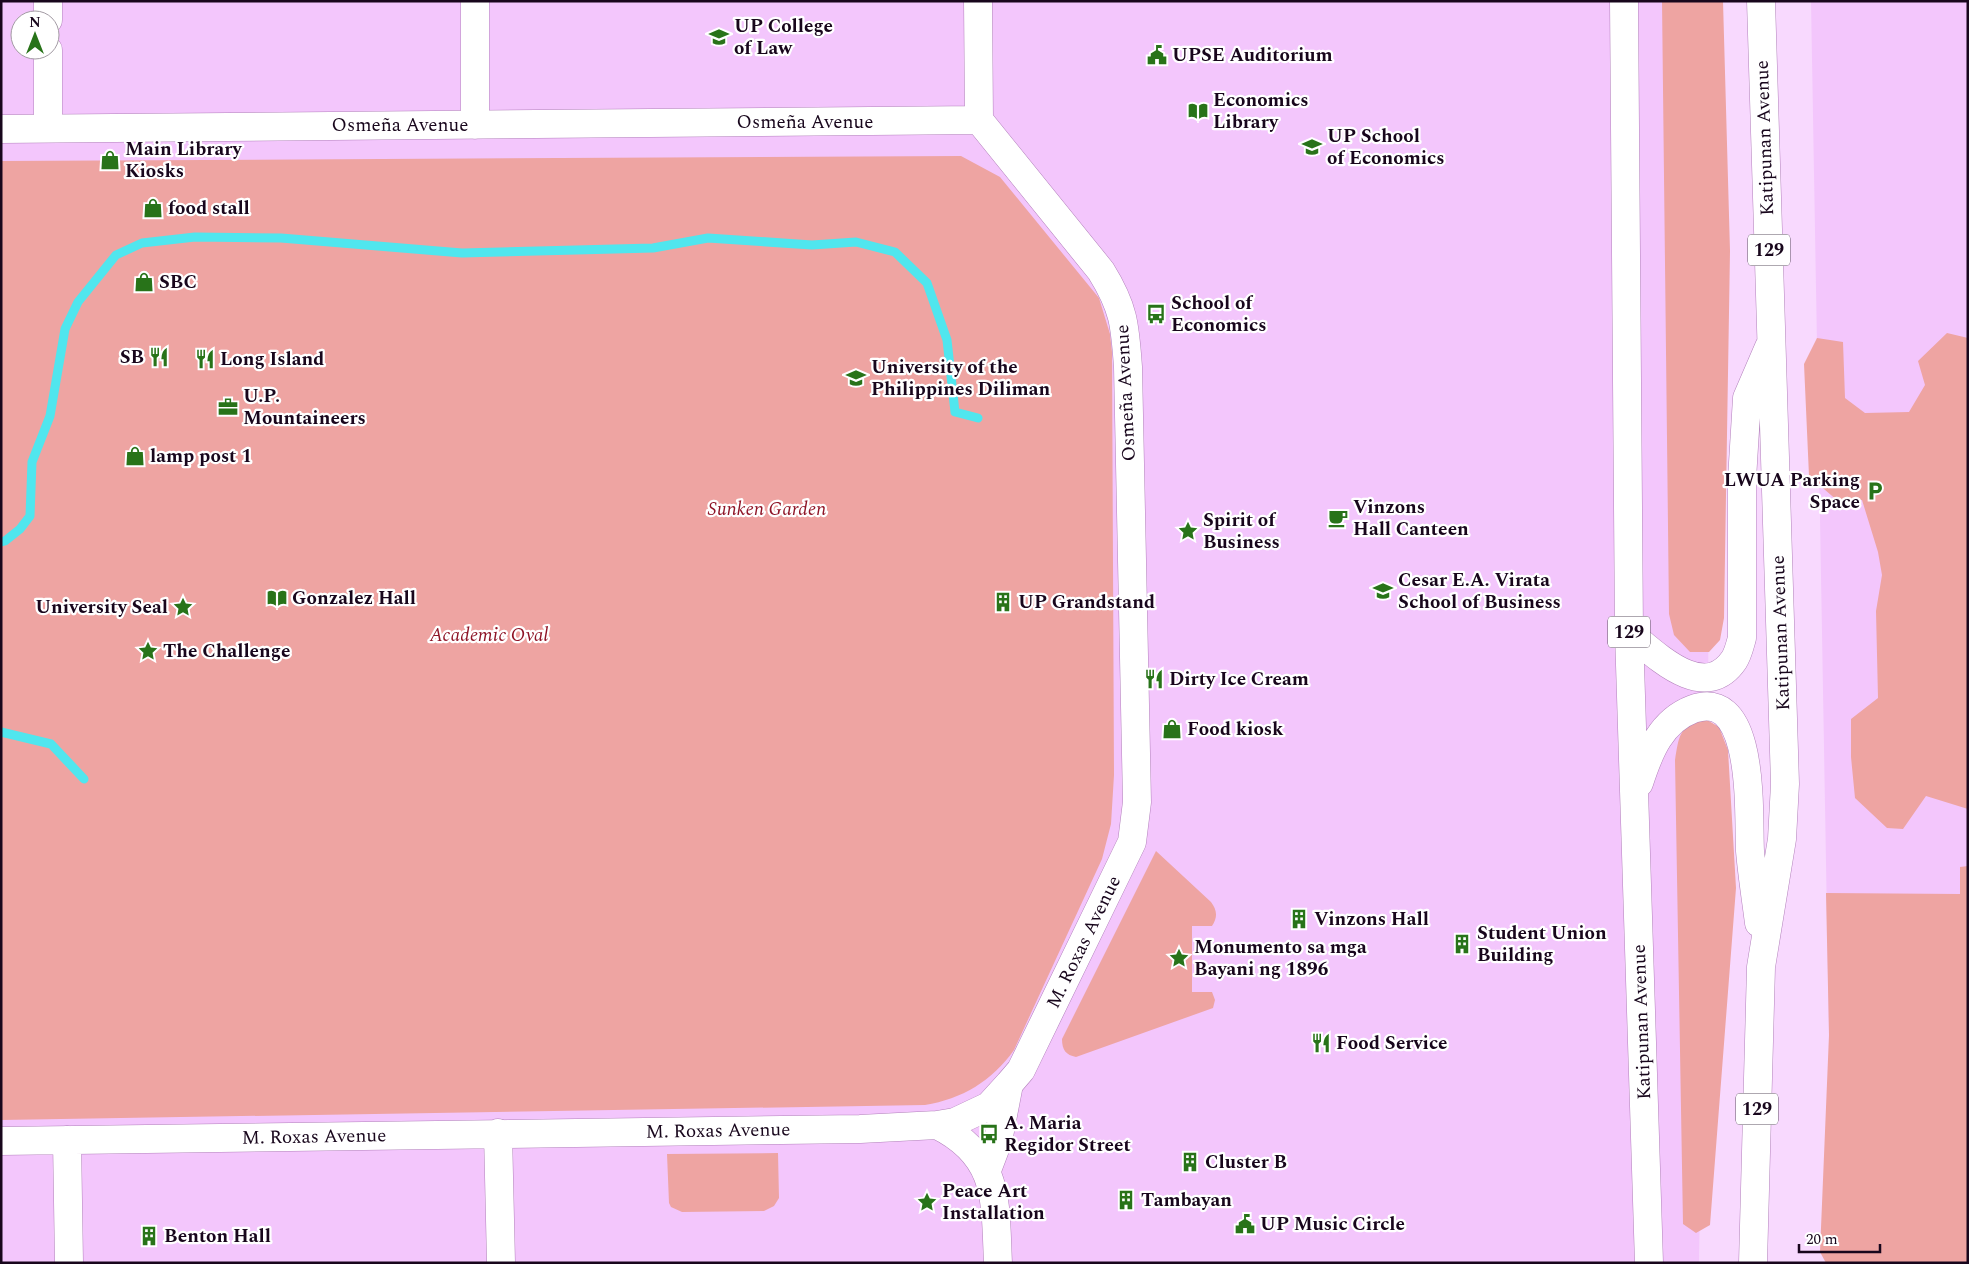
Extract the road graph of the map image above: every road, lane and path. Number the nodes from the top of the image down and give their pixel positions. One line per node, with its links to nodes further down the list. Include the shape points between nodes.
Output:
1 (475, 1): 7 (street)
2 (978, 1): 6 (street)
3 (1624, 1): 11 (street, Katipunan Avenue / 129)
4 (1761, 1): 10 (street, Katipunan Avenue / 129)
5 (48, 60): 8 (street)
6 (979, 120): 7 (street, Osmeña Avenue); 12 (street, Osmeña Avenue, via 1101,271 1122,310 1128,367)
7 (475, 125): 8 (street, Osmeña Avenue)
8 (48, 128): 9 (street, Osmeña Avenue)
9 (1, 129)
10 (1772, 341): 11 (street, via 1747,398 1742,479 1742,638 1735,660 1709,677 1688,676 1670,666); 14 (street, Katipunan Avenue / 129, via 1785,784 1782,840)
11 (1629, 633): 13 (street, Katipunan Avenue / 129)
12 (1134, 702): 15 (street, M. Roxas Avenue, via 1137,802 1132,842 1021,1070)
13 (1635, 794): 14 (street, via 1646,761 1660,734 1672,720 1684,712 1708,707 1731,720 1743,747 1747,774 1750,852); 24 (street, Katipunan Avenue / 129)
14 (1762, 954): 25 (street, Katipunan Avenue / 129)
15 (1009, 1084): 16 (street, M. Roxas Avenue, via 989,1106 973,1116); 20 (street, via 998,1141)
16 (937, 1125): 17 (street, M. Roxas Avenue); 20 (street, via 962,1138)
17 (498, 1134): 18 (street, M. Roxas Avenue); 22 (street)
18 (67, 1140): 19 (street, M. Roxas Avenue); 21 (street)
19 (1, 1141)
20 (987, 1170): 23 (street)
21 (68, 1263)
22 (501, 1263)
23 (998, 1263)
24 (1649, 1263)
25 (1753, 1263)

